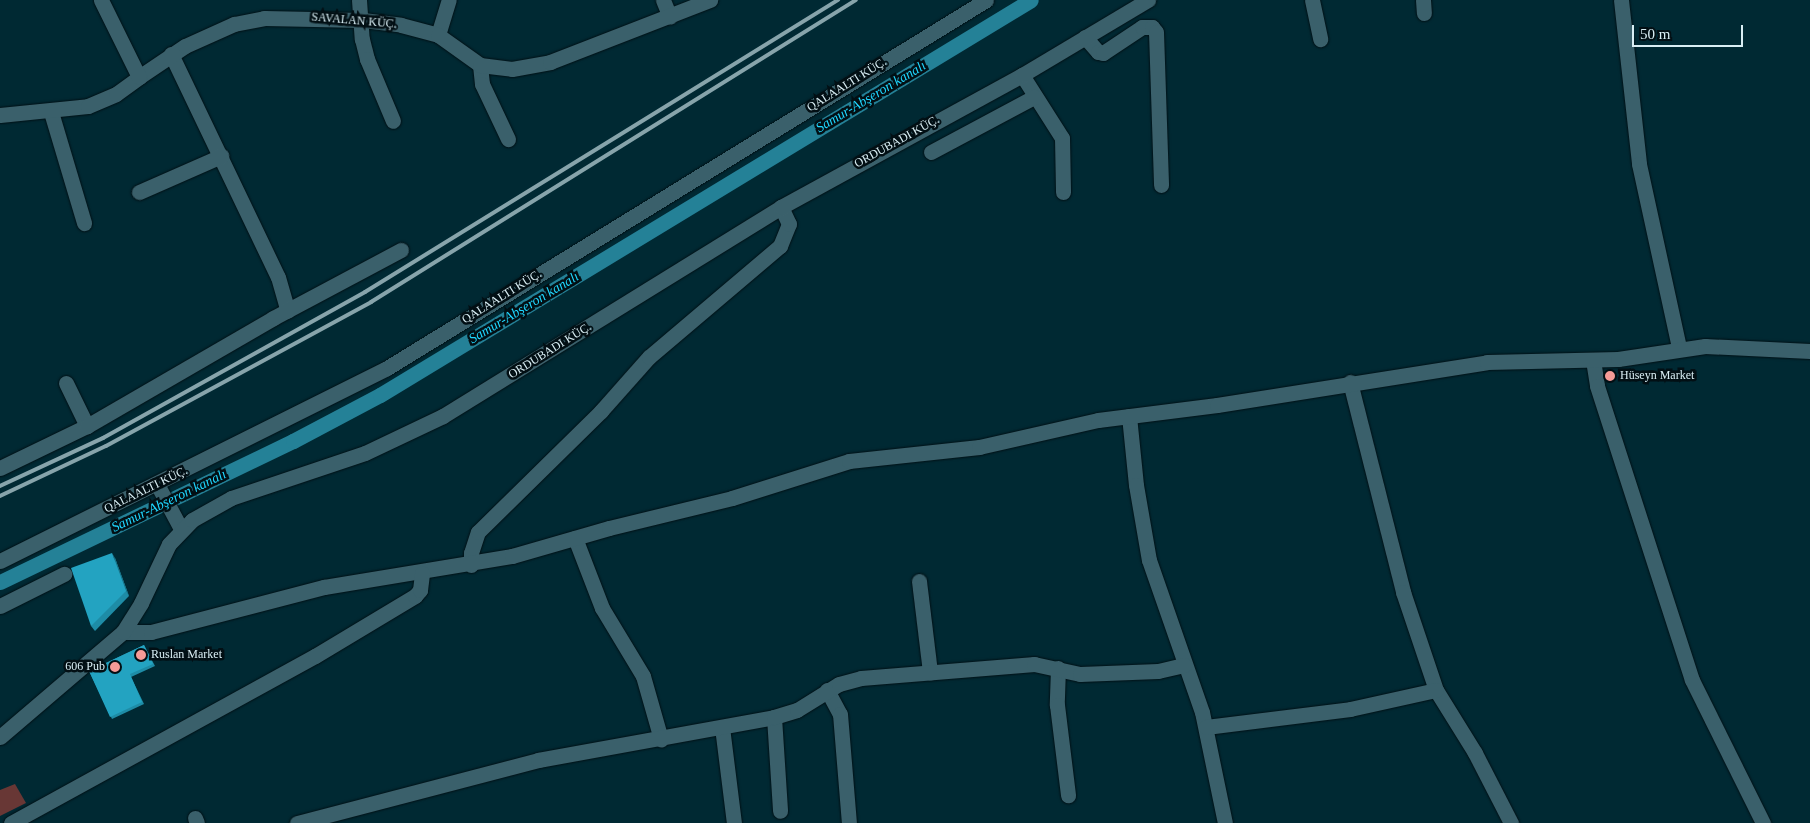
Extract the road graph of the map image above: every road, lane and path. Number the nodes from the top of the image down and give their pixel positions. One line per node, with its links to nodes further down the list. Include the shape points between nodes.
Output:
1 (101, 0): 18 (street)
2 (360, 0): 11 (street)
3 (449, 0): 12 (street)
4 (663, 0): 10 (street)
5 (710, 0): 10 (street, SAVALAN KÜÇ.)
6 (986, 0): 41 (street, via 387,368)
7 (1148, 0): 13 (street, ORDUBADI KÜÇ.)
8 (1312, 0): 14 (street)
9 (1621, 0): 33 (street, via 1639,164)
10 (670, 17): 16 (street, SAVALAN KÜÇ., via 550,62 512,69)
11 (363, 20): 12 (street, SAVALAN KÜÇ.); 15 (street, SAVALAN KÜÇ., via 284,16 250,20 234,24); 22 (street, via 362,40 367,59)
12 (438, 36): 16 (street, SAVALAN KÜÇ.)
13 (1085, 37): 17 (street, ORDUBADI KÜÇ.); 26 (street, via 1098,52 1103,52 1142,27 1152,27 1156,32)
14 (1320, 39)
15 (171, 54): 18 (street, SAVALAN KÜÇ.); 25 (street)
16 (480, 65): 23 (street, via 482,84)
17 (1022, 75): 19 (street); 29 (street, ORDUBADI KÜÇ.)
18 (139, 77): 20 (street, SAVALAN KÜÇ., via 102,101)
19 (1034, 96): 24 (street); 28 (street, via 1062,138)
20 (51, 112): 21 (street, SAVALAN KÜÇ.); 30 (street)
21 (0, 115)
22 (393, 121)
23 (508, 139)
24 (932, 152)
25 (221, 156): 27 (street); 32 (street, via 278,277)
26 (1161, 185)
27 (139, 192)
28 (1064, 192)
29 (782, 207): 42 (street, ORDUBADI KÜÇ., via 443,416 365,453 232,498); 45 (street, via 789,224 780,246 649,357 601,411 478,532 470,553)
30 (84, 223)
31 (401, 250): 32 (street)
32 (288, 311): 39 (street)
33 (1679, 348): 34 (street, via 1737,346); 35 (street)
34 (1810, 351)
35 (1593, 360): 36 (street, via 1487,362); 69 (street, via 1597,386 1692,680)
36 (1350, 382): 38 (street); 55 (street, via 1403,592)
37 (66, 383): 39 (street)
38 (1129, 416): 43 (street, via 1071,425 980,447 849,461 732,498); 51 (street, via 1147,552)
39 (87, 426): 40 (street)
40 (0, 468)
41 (157, 484): 42 (street); 44 (street)
42 (181, 529): 50 (street, ORDUBADI KÜÇ., via 161,557 147,591)
43 (575, 538): 45 (street); 60 (street, via 602,608 643,676)
44 (0, 561)
45 (471, 565): 47 (street)
46 (64, 574): 49 (street)
47 (422, 574): 50 (street, via 324,587 151,632); 63 (street, via 420,590 415,596 315,656)
48 (919, 581): 53 (street)
49 (0, 606)
50 (123, 632): 59 (street, ORDUBADI KÜÇ.)
51 (1184, 665): 52 (street, via 1158,671 1080,674); 58 (street)
52 (1058, 668): 53 (street, via 1034,664); 61 (street, via 1058,705)
53 (930, 672): 54 (street, via 861,678)
54 (827, 690): 56 (street, via 797,710); 66 (street, via 840,714)
55 (1436, 690): 58 (street, via 1350,709); 68 (street, via 1475,753)
56 (774, 717): 57 (street); 62 (street)
57 (722, 727): 60 (street); 65 (street)
58 (1206, 728): 67 (street)
59 (0, 737)
60 (661, 739): 64 (street, via 528,762)
61 (1068, 795)
62 (780, 811)
63 (11, 823)
64 (297, 823)
65 (734, 823)
66 (849, 823)
67 (1225, 823)
68 (1511, 823)
69 (1763, 823)

